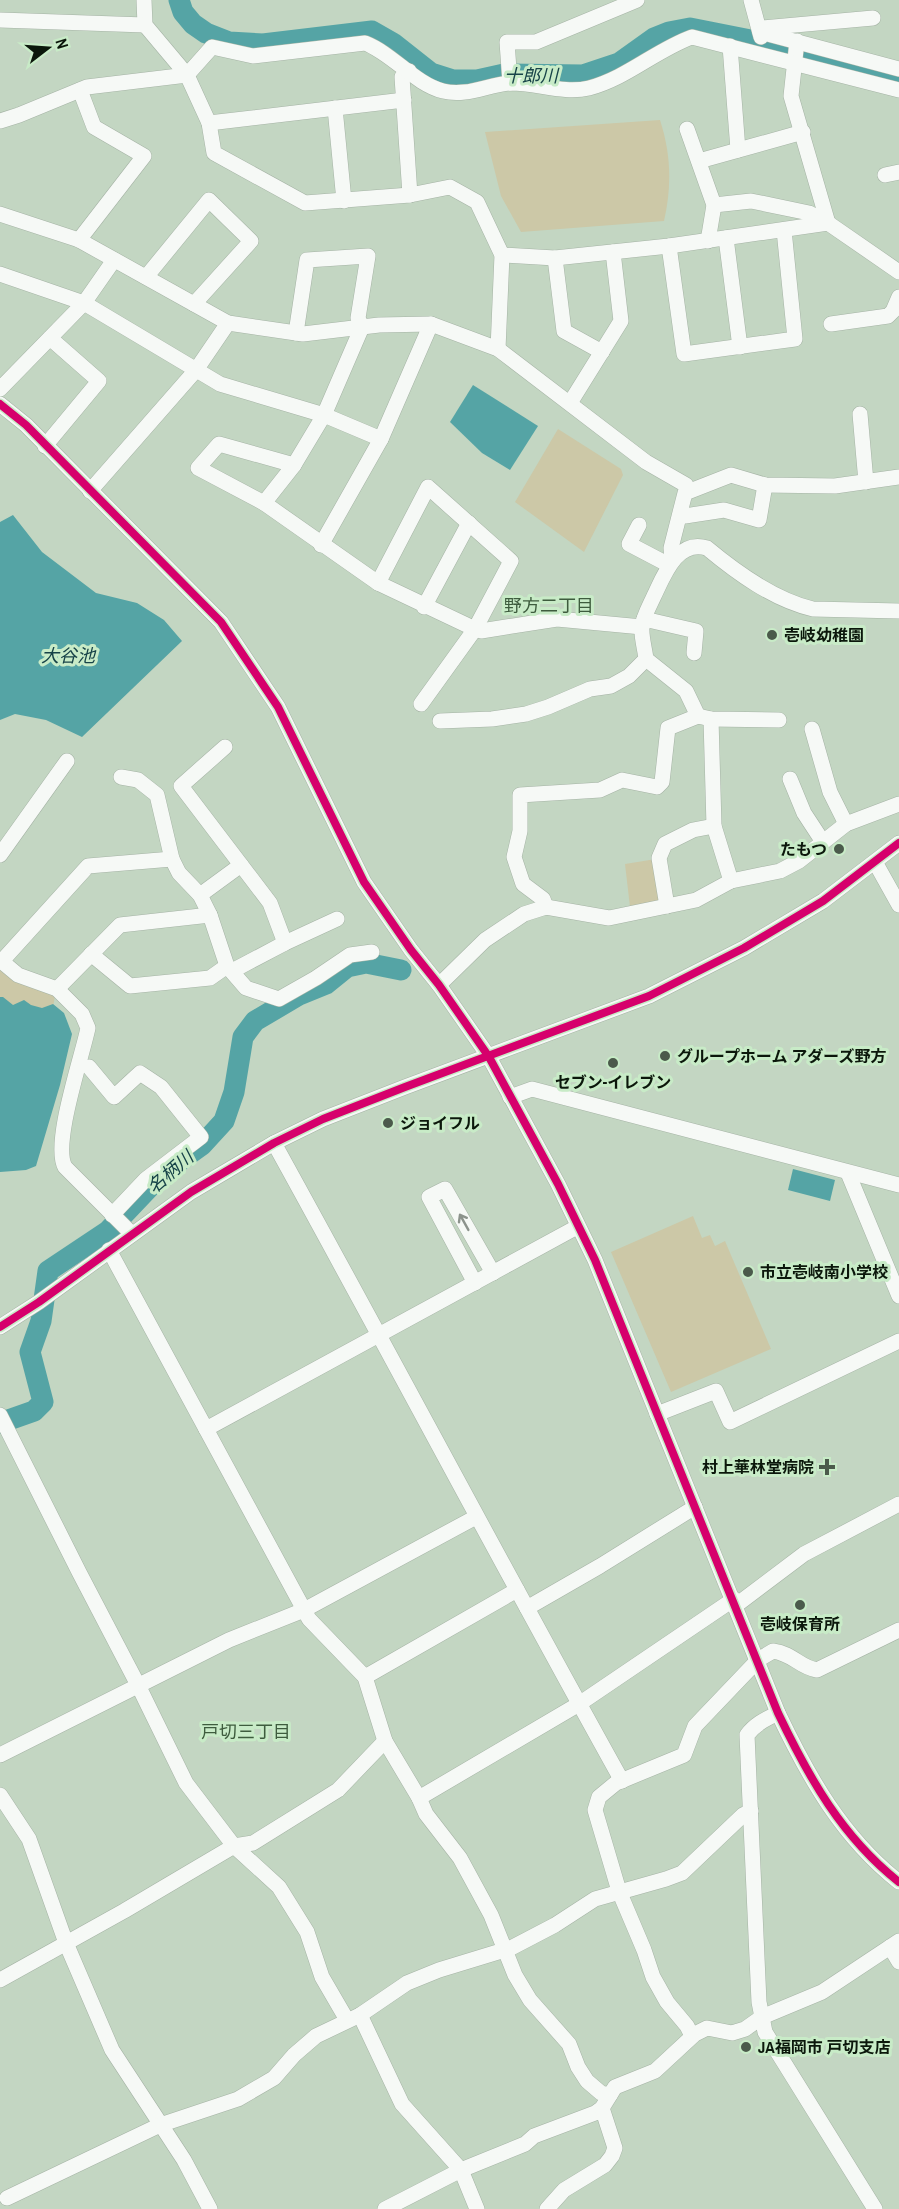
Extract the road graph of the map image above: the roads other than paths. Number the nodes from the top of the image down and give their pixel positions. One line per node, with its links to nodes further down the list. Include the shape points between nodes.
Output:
1 (144, 0): 6 (street)
2 (637, 0): 15 (street, via 536,42 507,42)
3 (752, 0): 7 (street)
4 (873, 18): 7 (street)
5 (0, 20): 6 (street)
6 (145, 25): 14 (street)
7 (759, 30): 8 (street); 10 (street)
8 (797, 41): 11 (street); 12 (street)
9 (730, 46): 10 (street); 15 (street, via 692,37 672,44 634,69 588,88); 24 (street)
10 (765, 54): 11 (street)
11 (794, 62): 17 (street); 23 (street, via 791,96)
12 (899, 69)
13 (409, 71): 14 (street, via 366,43 253,56 212,47); 15 (street, via 444,91 467,92); 18 (street, via 402,77)
14 (187, 75): 16 (street); 21 (street)
15 (510, 83)
16 (81, 90): 20 (street); 33 (street, via 94,128 144,156)
17 (899, 90)
18 (404, 100): 19 (street); 26 (street)
19 (335, 108): 21 (street); 27 (street)
20 (0, 121)
21 (209, 123): 27 (street, via 214,153 306,203)
22 (687, 129): 25 (street)
23 (803, 132): 24 (street); 30 (street)
24 (738, 150): 25 (street)
25 (699, 161): 28 (street)
26 (410, 195): 27 (street); 37 (street, via 450,187 477,202)
27 (344, 201)
28 (714, 205): 30 (street, via 751,201 809,213); 34 (street)
29 (0, 214): 33 (street)
30 (828, 223): 31 (street); 40 (street)
31 (784, 230): 32 (street); 52 (street, via 795,339)
32 (726, 238): 34 (street); 52 (street)
33 (79, 240): 39 (street)
34 (708, 241): 35 (street)
35 (669, 246): 36 (street); 52 (street, via 684,354)
36 (613, 252): 38 (street); 54 (street, via 621,321)
37 (502, 255): 38 (street); 53 (street)
38 (555, 258): 54 (street, via 564,331)
39 (114, 260): 42 (street); 44 (street)
40 (899, 272)
41 (0, 274): 44 (street)
42 (146, 278): 45 (street); 45 (street, via 209,200 251,241)
43 (899, 297): 48 (street, via 888,316)
44 (84, 303): 51 (street); 55 (street)
45 (194, 304): 46 (street)
46 (228, 323): 50 (street); 55 (street)
47 (431, 324): 49 (street); 53 (street); 61 (street)
48 (831, 324)
49 (362, 327): 50 (street); 50 (street, via 358,318 368,256 307,260); 60 (street)
50 (296, 333)
51 (50, 338): 56 (street); 62 (street, via 99,381)
52 (740, 346)
53 (498, 349): 57 (street)
54 (602, 352): 57 (street)
55 (196, 370): 60 (street, via 220,384); 67 (street)
56 (0, 389)
57 (570, 403): 68 (street, via 646,462 686,485)
58 (0, 404): 62 (street)
59 (860, 414): 65 (street)
60 (324, 416): 61 (street); 63 (street)
61 (381, 439): 73 (street)
62 (45, 446): 67 (street)
63 (294, 465): 69 (street); 69 (street, via 219,444 198,468)
64 (899, 477): 65 (street)
65 (866, 482): 66 (street, via 835,486)
66 (765, 485): 68 (street, via 731,475); 70 (street, via 759,520 724,510)
67 (90, 491): 112 (street, via 221,622 278,707 364,882)
68 (689, 491): 70 (street)
69 (264, 503): 73 (street)
70 (680, 515): 74 (street)
71 (469, 523): 75 (street, via 428,487); 76 (street); 79 (street, via 511,561)
72 (639, 525): 74 (street, via 629,544)
73 (321, 545): 75 (street)
74 (670, 562): 77 (street, via 698,545 749,581 803,606); 78 (street)
75 (378, 583): 76 (street)
76 (424, 607): 79 (street)
77 (899, 611)
78 (643, 623): 79 (street, via 557,619); 80 (street, via 696,631); 81 (street)
79 (475, 629): 82 (street)
80 (694, 653)
81 (646, 659): 83 (street, via 686,692); 84 (street, via 629,676 611,686 590,689 526,714)
82 (421, 704)
83 (704, 718): 85 (street); 93 (street); 104 (street, via 668,728 662,782 657,787 622,780 600,790 520,795 520,831 514,857 523,884 543,899)
84 (440, 721)
85 (780, 721)
86 (812, 729): 92 (street, via 830,792)
87 (225, 747): 99 (street, via 181,786)
88 (67, 760): 96 (street)
89 (121, 777): 97 (street, via 138,780 157,795)
90 (790, 778): 94 (street, via 804,813)
91 (899, 804): 92 (street)
92 (846, 824): 94 (street)
93 (714, 826): 100 (street); 103 (street, via 693,830 665,844 658,858)
94 (823, 842): 100 (street, via 780,871)
95 (899, 843): 98 (street)
96 (0, 855)
97 (172, 859): 101 (street, via 179,873); 110 (street, via 88,866)
98 (875, 862): 102 (street); 114 (street, via 823,901 744,948 649,996)
99 (241, 865): 101 (street); 107 (street, via 270,903)
100 (731, 881): 103 (street, via 696,900)
101 (200, 895): 105 (street)
102 (899, 905)
103 (667, 906): 104 (street, via 609,918)
104 (546, 907): 112 (street, via 524,914 485,940)
105 (210, 915): 109 (street, via 120,926); 111 (street)
106 (337, 919): 107 (street)
107 (285, 943): 111 (street)
108 (372, 952): 111 (street, via 350,955 279,999 246,988)
109 (91, 954): 111 (street, via 130,986 210,978); 113 (street)
110 (1, 960): 113 (street, via 18,975)
111 (229, 968)
112 (439, 985): 114 (street)
113 (57, 989): 120 (street, via 82,1014 88,1028 72,1087 62,1162)
114 (489, 1057): 116 (street); 117 (street, via 323,1119)
115 (89, 1067): 120 (street, via 114,1097 140,1073 161,1087 201,1137 146,1179)
116 (510, 1098): 118 (street, via 532,1089); 121 (street)
117 (274, 1143): 120 (street, via 191,1192); 127 (street)
118 (848, 1173): 119 (street); 125 (street)
119 (899, 1185)
120 (122, 1224): 122 (street)
121 (577, 1227): 123 (street); 129 (street, via 595,1260)
122 (109, 1250): 126 (street, via 45,1297); 131 (street)
123 (493, 1273): 124 (street); 124 (street, one-way to 124, via 445,1189 429,1197)
124 (475, 1283): 127 (street)
125 (899, 1296)
126 (3, 1321)
127 (380, 1335): 131 (street); 134 (street)
128 (899, 1341): 129 (street, via 730,1422 716,1391)
129 (657, 1414): 133 (street)
130 (2, 1419): 142 (street)
131 (206, 1429): 138 (street)
132 (899, 1504): 136 (street, via 804,1554)
133 (695, 1507): 136 (street); 137 (street)
134 (476, 1517): 135 (street); 138 (street)
135 (517, 1590): 137 (street); 141 (street)
136 (734, 1603): 140 (street); 143 (street)
137 (527, 1608): 143 (street)
138 (304, 1610): 141 (street); 142 (street, via 229,1640)
139 (899, 1630): 140 (street, via 817,1670 787,1653 773,1651)
140 (758, 1660): 144 (street); 147 (street, via 695,1726 684,1755)
141 (365, 1677): 145 (street)
142 (138, 1685): 146 (street); 151 (street, via 186,1783)
143 (579, 1704): 147 (street); 149 (street)
144 (778, 1713): 150 (street, via 747,1735); 152 (street, via 831,1810 855,1840)
145 (385, 1741): 149 (street); 151 (street, via 338,1790 253,1843)
146 (0, 1755)
147 (622, 1781): 153 (street, via 599,1797 596,1810)
148 (0, 1795): 154 (street, via 29,1839)
149 (420, 1798): 156 (street, via 426,1814 460,1858)
150 (751, 1811): 153 (street, via 682,1873); 159 (street)
151 (234, 1845): 154 (street); 160 (street, via 279,1887 307,1932 322,1977)
152 (899, 1882)
153 (619, 1891): 156 (street, via 595,1899); 161 (street, via 653,1977)
154 (66, 1944): 158 (street); 163 (street, via 112,2050)
155 (895, 1944): 157 (street); 159 (street, via 822,1992)
156 (505, 1950): 160 (street, via 407,1983); 162 (street, via 530,2000 569,2044 578,2067)
157 (899, 1962)
158 (0, 1980)
159 (762, 2017): 161 (street, via 732,2033 707,2028); 170 (street, via 765,2032)
160 (353, 2018): 163 (street, via 316,2036 274,2078 258,2088); 164 (street, via 402,2104)
161 (692, 2036): 162 (street, via 655,2071 615,2087)
162 (606, 2102): 164 (street, via 525,2144); 169 (street, via 615,2148 612,2156 564,2190)
163 (160, 2125): 165 (street); 166 (street)
164 (460, 2170): 167 (street); 168 (street)
165 (6, 2199)
166 (210, 2209)
167 (386, 2209)
168 (477, 2209)
169 (546, 2209)
170 (875, 2209)

